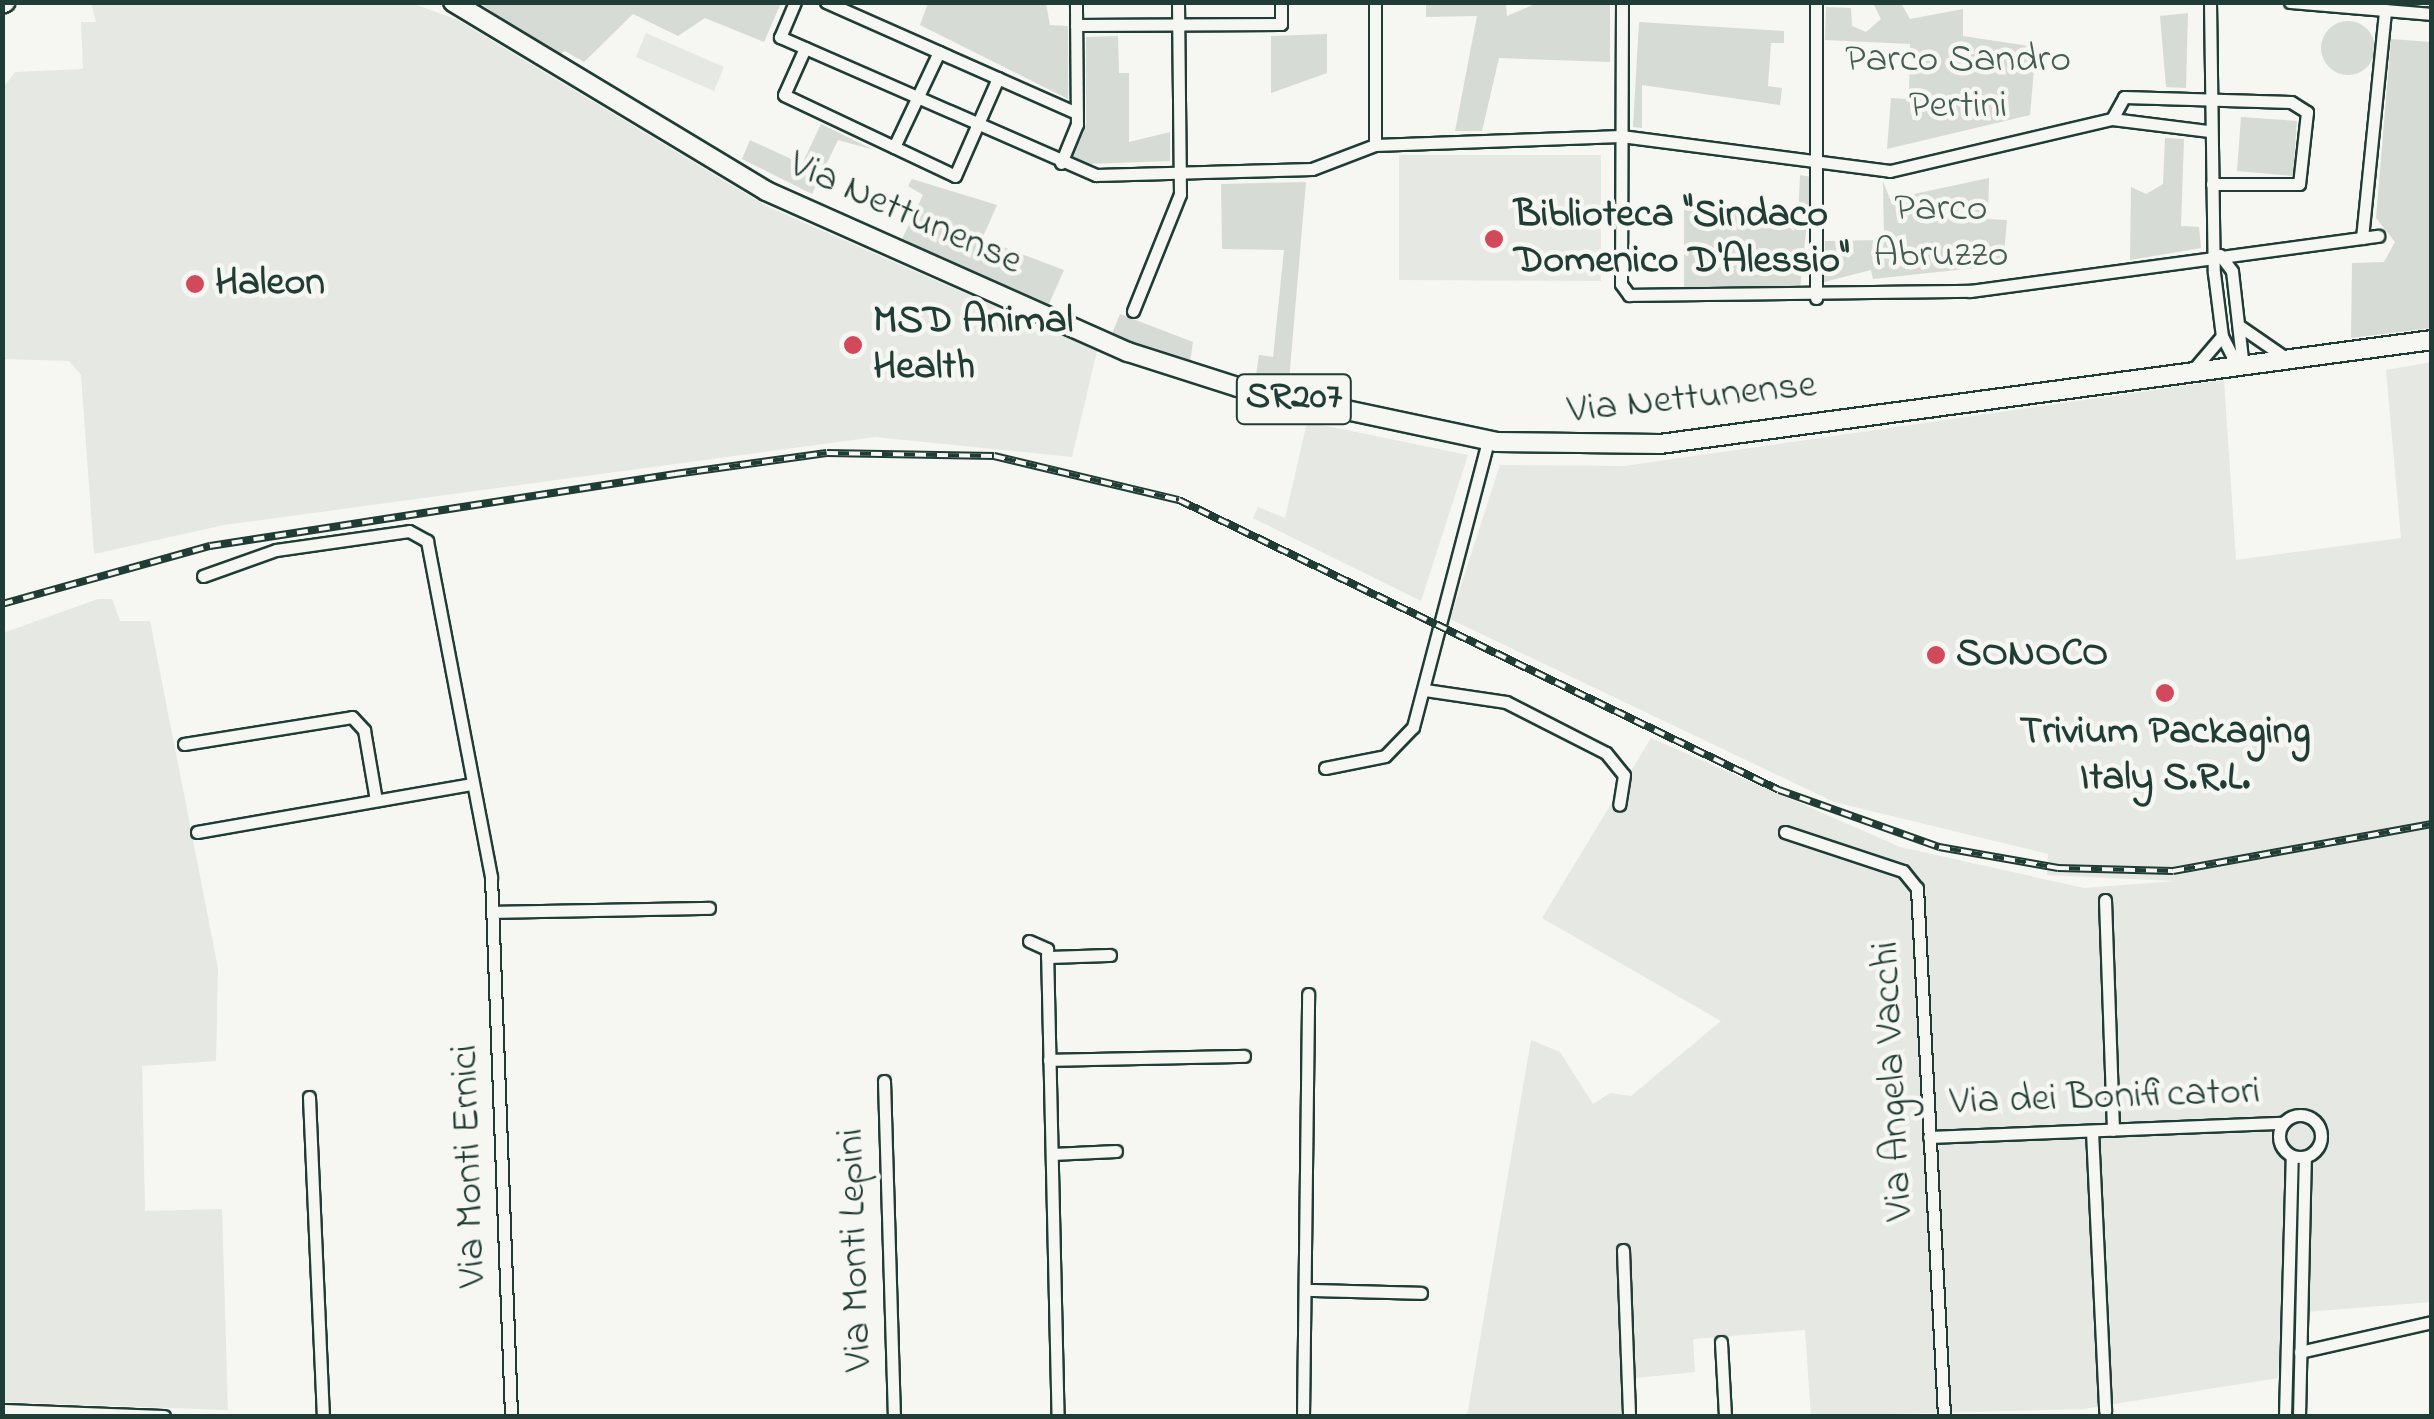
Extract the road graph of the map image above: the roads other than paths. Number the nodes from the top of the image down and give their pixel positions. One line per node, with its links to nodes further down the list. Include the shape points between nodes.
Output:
1 (453, 2): 43 (main road, Via Nettunense / SR207, via 766,191 1128,352 1227,384)
2 (795, 2): 16 (street, via 780,37)
3 (826, 2): 17 (street)
4 (1076, 2): 15 (street)
5 (1178, 2): 14 (street)
6 (1281, 2): 14 (street, via 1281,24)
7 (1375, 2): 26 (street)
8 (1622, 2): 25 (street)
9 (1816, 2): 29 (street)
10 (2210, 2): 20 (street)
11 (2290, 2): 12 (street)
12 (2386, 10): 13 (street); 33 (street)
13 (2432, 14)
14 (1178, 24): 15 (street); 30 (street)
15 (1076, 25): 21 (street)
16 (804, 48): 19 (street); 27 (street, via 784,96)
17 (939, 52): 18 (street); 19 (street)
18 (998, 78): 21 (street); 23 (street)
19 (918, 98): 23 (street); 27 (street)
20 (2208, 100): 22 (street, via 2124,98); 24 (street); 31 (street, via 2295,103 2311,124 2300,184)
21 (1077, 113): 28 (street)
22 (2112, 119): 24 (street); 29 (street, via 1902,170)
23 (978, 125): 27 (street, via 955,176); 28 (street)
24 (2209, 131): 31 (street)
25 (1621, 136): 26 (street); 29 (street); 35 (street, via 1620,284 1630,295)
26 (1375, 145): 30 (street, via 1312,169)
27 (894, 148)
28 (1061, 162): 30 (street, via 1096,175)
29 (1821, 165): 35 (street)
30 (1181, 172): 36 (street, via 1178,204)
31 (2212, 184): 34 (street)
32 (2378, 236): 33 (street)
33 (2362, 238): 34 (street)
34 (2220, 255): 35 (street, via 1970,291); 37 (street, via 2230,265); 38 (street)
35 (1816, 298)
36 (1133, 311)
37 (2240, 327): 40 (street); 41 (street)
38 (2222, 336): 41 (street); 42 (street)
39 (2432, 340): 40 (main road, Via Nettunense / SR207)
40 (2291, 360): 41 (main road, Via Nettunense / SR207)
41 (2241, 367): 42 (main road, Via Nettunense / SR207)
42 (2192, 372): 43 (main road, Via Nettunense / SR207, via 1620,448)
43 (1488, 441): 45 (street)
44 (203, 576): 48 (street, Via Monti Ernici, via 276,550 422,534)
45 (1425, 690): 47 (street, via 1394,751); 50 (street, via 1506,702 1606,753 1624,775)
46 (184, 744): 49 (street, via 352,717 364,730)
47 (1325, 768)
48 (472, 784): 49 (street); 55 (street, Via Monti Ernici)
49 (376, 800): 51 (street)
50 (1620, 804)
51 (197, 832)
52 (1785, 832): 67 (street, Via Angela Vacchi, via 1903,871 1915,884)
53 (2104, 900): 65 (street)
54 (709, 908): 55 (street)
55 (493, 912): 81 (street, Via Monti Ernici)
56 (1029, 941): 58 (street, via 1044,942)
57 (1110, 954): 58 (street)
58 (1047, 957): 61 (street)
59 (1308, 994): 72 (street)
60 (1244, 1056): 61 (street)
61 (1050, 1060): 69 (street)
62 (884, 1081): 82 (street, Via Monti Lepini)
63 (309, 1096): 80 (street)
64 (2283, 1123): 65 (street, Via dei Bonificatori); 70 (street, via 2279,1142); 70 (street, via 2302,1115 2319,1128 2320,1142)
65 (2113, 1130): 66 (street, Via dei Bonificatori)
66 (2092, 1131): 67 (street, Via dei Bonificatori); 78 (street)
67 (1929, 1137): 87 (street, Via Angela Vacchi)
68 (1116, 1150): 69 (street)
69 (1052, 1154): 83 (street)
70 (2298, 1156): 76 (street); 88 (street)
71 (1624, 1250): 85 (street)
72 (1310, 1290): 73 (street); 84 (street)
73 (1422, 1293)
74 (2432, 1322): 76 (street)
75 (1721, 1342): 86 (street)
76 (2300, 1352): 89 (street)
77 (2, 1410): 79 (street)
78 (2105, 1411)
79 (164, 1416)
80 (324, 1416)
81 (511, 1416)
82 (894, 1416)
83 (1058, 1416)
84 (1303, 1416)
85 (1629, 1416)
86 (1725, 1416)
87 (1944, 1416)
88 (2285, 1416)
89 (2299, 1416)

